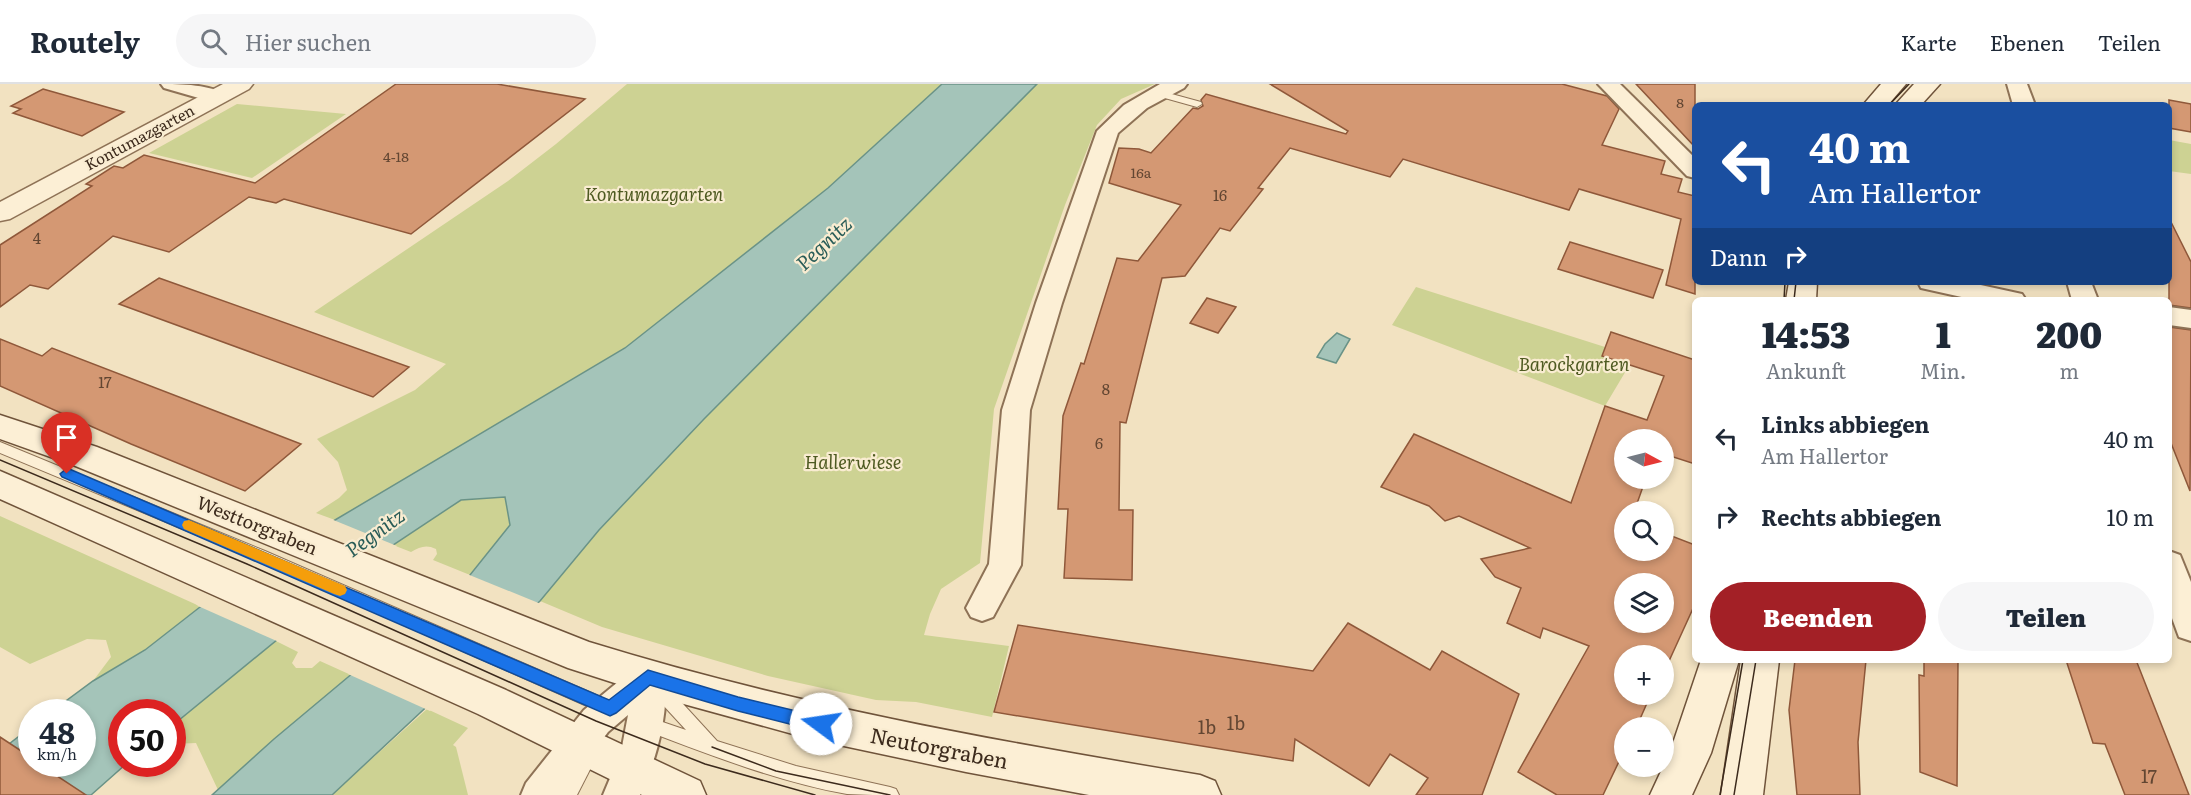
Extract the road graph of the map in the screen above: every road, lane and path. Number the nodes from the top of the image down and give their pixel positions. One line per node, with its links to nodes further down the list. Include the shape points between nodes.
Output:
1 (171, 84): 8 (street)
2 (242, 84): 8 (main road, Kontumazgarten)
3 (1608, 84): 13 (street)
4 (1894, 84): 9 (main road)
5 (1928, 84): 10 (main road)
6 (2017, 84): 11 (street)
7 (1167, 88): 12 (lane); 26 (street, via 1144,98 1108,131 1016,410 1005,565)
8 (216, 98): 14 (main road, Kontumazgarten)
9 (1878, 102)
10 (1910, 102)
11 (2023, 102)
12 (1197, 104)
13 (1692, 168)
14 (38, 191): 15 (main road, Kontumazgarten); 16 (main road, Kontumazgarten)
15 (0, 207)
16 (0, 213)
17 (1944, 285): 18 (street)
18 (1999, 297)
19 (2172, 316): 20 (street)
20 (2191, 319)
21 (0, 428): 24 (main road, Westtorgraben, via 68,450)
22 (0, 447): 24 (lane)
23 (0, 484): 32 (main road, via 492,702)
24 (272, 546): 30 (main road, Westtorgraben); 32 (lane, via 522,669)
25 (2172, 572): 27 (street)
26 (982, 608)
27 (2190, 620)
28 (1719, 663): 40 (main road, via 1690,753)
29 (1760, 663): 41 (main road)
30 (648, 677): 31 (street); 32 (street); 33 (lane); 39 (main road, Neutorgraben, via 738,704 874,737)
31 (645, 723): 32 (lane); 33 (lane); 34 (street)
32 (593, 724): 34 (main road); 35 (street); 36 (lane)
33 (712, 747): 38 (lane, via 783,772)
34 (627, 784): 37 (main road)
35 (539, 795)
36 (568, 795)
37 (685, 795)
38 (890, 795)
39 (1200, 795)
40 (1671, 795)
41 (1742, 795)

